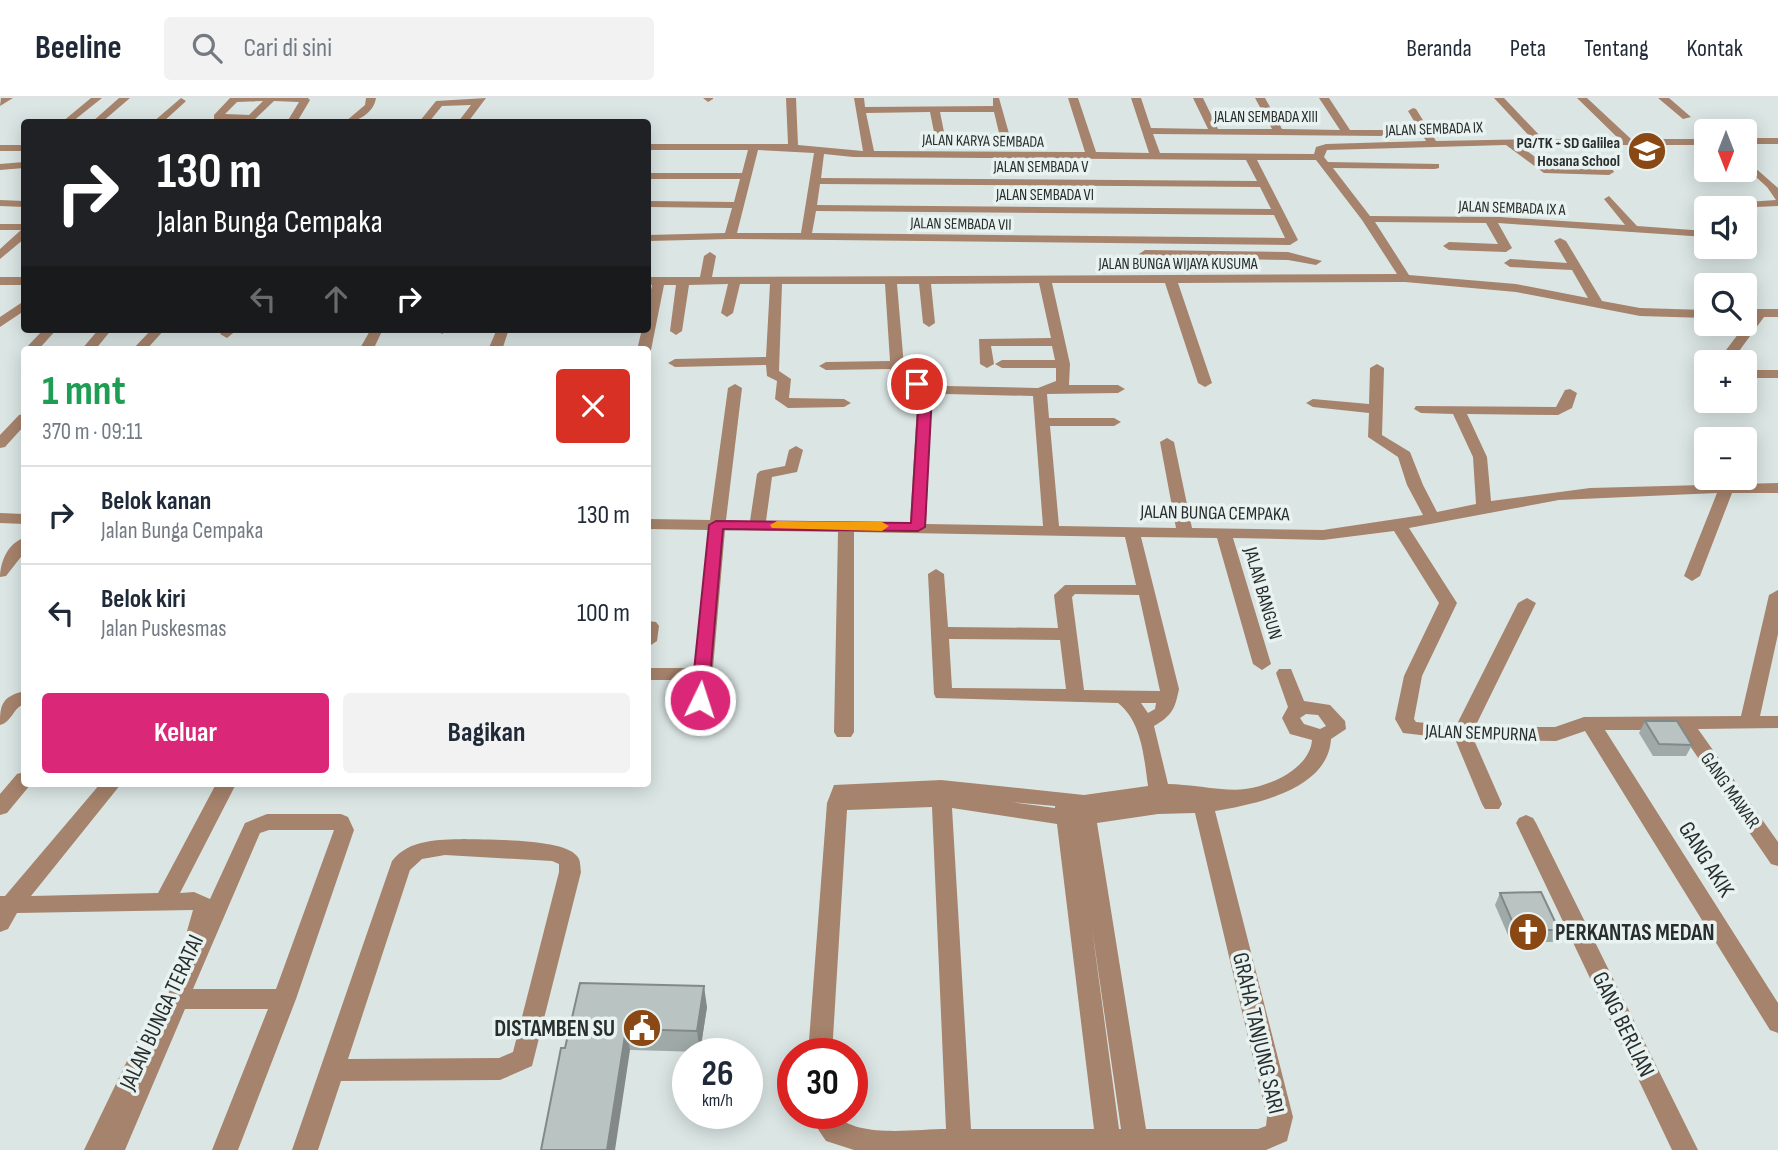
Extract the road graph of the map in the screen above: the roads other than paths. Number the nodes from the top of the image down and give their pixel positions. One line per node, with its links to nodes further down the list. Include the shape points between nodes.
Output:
1 (8, 98): 18 (street)
2 (97, 98): 24 (street)
3 (125, 98): 25 (street)
4 (272, 98): 27 (street, via 234,99 217,117); 28 (street); 29 (street, via 304,99)
5 (371, 98): 30 (street, via 370,106)
6 (791, 98): 49 (street)
7 (859, 98): 21 (street)
8 (1073, 98): 54 (street)
9 (1136, 98): 33 (street)
10 (1198, 98): 34 (street)
11 (1260, 98): 35 (street)
12 (1324, 98): 36 (street)
13 (1499, 98): 40 (street)
14 (1582, 98): 44 (street)
15 (1662, 98): 23 (street)
16 (480, 100): 31 (street, via 439,103); 32 (street)
17 (181, 101): 26 (street)
18 (0, 103)
19 (997, 103): 20 (street); 39 (street)
20 (934, 109): 21 (street); 38 (street)
21 (862, 110): 53 (street)
22 (1413, 111): 46 (street)
23 (1686, 117)
24 (70, 119)
25 (100, 119)
26 (161, 119)
27 (239, 119)
28 (251, 119)
29 (294, 119)
30 (354, 119)
31 (426, 119)
32 (465, 119)
33 (1147, 131): 34 (street, JALAN SEMBADA XIII); 55 (street)
34 (1214, 131): 35 (street, JALAN SEMBADA XIII)
35 (1279, 131): 36 (street, JALAN SEMBADA XIII)
36 (1347, 132): 37 (street, JALAN SEMBADA XIII)
37 (1384, 133)
38 (940, 137)
39 (1004, 137)
40 (1539, 141): 43 (street, JALAN SEMBADA IX); 44 (street, JALAN SEMBADA IX)
41 (1757, 141): 42 (street)
42 (1778, 141)
43 (1508, 142): 46 (street, JALAN SEMBADA IX); 61 (street, via 1548,171)
44 (1629, 142): 45 (street, JALAN SEMBADA IX)
45 (1694, 142)
46 (1433, 144): 57 (street, JALAN SEMBADA IX, via 1326,147 1320,149)
47 (651, 147): 48 (street, JALAN KARYA SEMBADA)
48 (754, 147): 49 (street, JALAN KARYA SEMBADA); 64 (street)
49 (793, 147): 52 (street, JALAN KARYA SEMBADA)
50 (0, 148): 51 (street)
51 (21, 148)
52 (820, 149): 53 (street, JALAN KARYA SEMBADA); 65 (street)
53 (869, 154): 54 (street, JALAN KARYA SEMBADA)
54 (1092, 157): 55 (street, JALAN KARYA SEMBADA)
55 (1156, 157): 56 (street, JALAN KARYA SEMBADA)
56 (1250, 157): 57 (street, JALAN KARYA SEMBADA); 66 (street)
57 (1322, 161): 59 (street, JALAN KARYA SEMBADA, via 1420,170); 77 (street)
58 (21, 165): 60 (street)
59 (1434, 166)
60 (0, 167)
61 (1609, 172)
62 (1757, 172): 67 (street)
63 (651, 176): 64 (street)
64 (746, 176): 74 (street)
65 (815, 181): 66 (street, JALAN SEMBADA V); 75 (street)
66 (1266, 184): 76 (street)
67 (1778, 197)
68 (1609, 199): 80 (street)
69 (0, 203): 71 (street)
70 (1778, 203): 73 (street)
71 (21, 204)
72 (651, 204): 74 (street)
73 (1757, 204)
74 (738, 205): 84 (street)
75 (810, 208): 76 (street, JALAN SEMBADA VI); 85 (street)
76 (1280, 212): 85 (street, JALAN SEMBADA VII, via 1292,240 1284,243)
77 (1367, 219): 78 (street, JALAN SEMBADA IX A); 96 (street)
78 (1490, 220): 80 (street, JALAN SEMBADA IX A); 88 (street, via 1506,248)
79 (0, 228): 81 (street)
80 (1633, 228): 82 (street, JALAN SEMBADA IX A)
81 (21, 232)
82 (1694, 234)
83 (21, 235): 90 (street)
84 (730, 236): 85 (street, JALAN SEMBADA VII); 86 (street, JALAN SEMBADA VII)
85 (806, 236)
86 (651, 238)
87 (1560, 241): 95 (street)
88 (1449, 246)
89 (1145, 254): 91 (street)
90 (0, 255)
91 (1170, 255): 93 (street, via 1288,256); 107 (street)
92 (710, 256): 101 (street)
93 (1316, 261)
94 (1510, 263): 95 (street)
95 (1574, 267): 108 (street)
96 (1405, 278): 107 (street, JALAN BUNGA WIJAYA KUSUMA); 108 (street, JALAN BUNGA WIJAYA KUSUMA, via 1516,288)
97 (21, 280): 98 (street)
98 (0, 281)
99 (653, 281): 100 (street, JALAN BUNGA WIJAYA KUSUMA)
100 (683, 281): 101 (street, JALAN BUNGA WIJAYA KUSUMA); 116 (street)
101 (705, 281): 102 (street, JALAN BUNGA WIJAYA KUSUMA)
102 (735, 281): 103 (street, JALAN BUNGA WIJAYA KUSUMA); 110 (street)
103 (776, 281): 104 (street, JALAN BUNGA WIJAYA KUSUMA); 123 (street)
104 (891, 281): 105 (street, JALAN BUNGA WIJAYA KUSUMA); 128 (street)
105 (925, 281): 106 (street, JALAN BUNGA WIJAYA KUSUMA); 115 (street)
106 (1045, 281): 107 (street, JALAN BUNGA WIJAYA KUSUMA); 119 (street)
107 (1176, 281): 133 (street)
108 (1597, 303): 113 (street, JALAN BUNGA WIJAYA KUSUMA, via 1640,312)
109 (21, 307): 114 (street)
110 (727, 313)
111 (1760, 313): 112 (street); 122 (street)
112 (1778, 313)
113 (1694, 314)
114 (0, 323)
115 (929, 323)
116 (676, 331)
117 (47, 333): 120 (street)
118 (155, 333): 121 (street)
119 (1058, 342): 125 (street, via 984,342); 127 (street)
120 (35, 346)
121 (143, 346)
122 (1733, 350)
123 (772, 361): 124 (street); 139 (street, via 772,373 784,379 783,402)
124 (676, 363)
125 (987, 364)
126 (1002, 364): 127 (street)
127 (1063, 364): 137 (street, via 1063,383)
128 (898, 365): 129 (street); 162 (street, via 899,382 925,389)
129 (826, 366)
130 (1377, 368): 141 (street)
131 (1757, 374): 132 (street)
132 (1778, 374)
133 (1205, 383)
134 (735, 388): 158 (street)
135 (1118, 389): 137 (street)
136 (946, 390): 137 (street)
137 (1045, 391): 145 (street)
138 (1570, 393): 143 (street, via 1558,411)
139 (844, 403)
140 (1313, 403): 141 (street)
141 (1374, 409): 156 (street, via 1376,439 1405,455)
142 (1421, 409): 143 (street)
143 (1458, 410): 153 (street, via 1480,457)
144 (21, 421): 148 (street)
145 (1043, 422): 146 (street); 163 (street)
146 (1114, 422)
147 (1167, 442): 165 (street)
148 (0, 443)
149 (796, 450): 159 (street, via 792,469 765,474)
150 (1778, 488): 151 (street, JALAN BUNGA CEMPAKA)
151 (1757, 489)
152 (1726, 490): 153 (street, JALAN BUNGA CEMPAKA, via 1563,495); 170 (street)
153 (1484, 509): 156 (street, JALAN BUNGA CEMPAKA)
154 (0, 518): 155 (street)
155 (21, 519)
156 (1433, 519): 161 (street, JALAN BUNGA CEMPAKA)
157 (651, 524): 158 (street, JALAN BUNGA CEMPAKA)
158 (716, 525): 159 (street, JALAN BUNGA CEMPAKA); 179 (street)
159 (757, 525): 160 (street, JALAN BUNGA CEMPAKA)
160 (846, 526): 162 (street, JALAN BUNGA CEMPAKA); 190 (street)
161 (1399, 526): 166 (street, JALAN BUNGA CEMPAKA, via 1345,534); 191 (street, JALAN SEMPURNA, via 1448,603 1413,676 1404,719 1410,728 1421,731)
162 (918, 527): 163 (street, JALAN BUNGA CEMPAKA)
163 (1051, 530): 164 (street, JALAN BUNGA CEMPAKA)
164 (1132, 532): 165 (street, JALAN BUNGA CEMPAKA); 171 (street)
165 (1185, 533): 166 (street, JALAN BUNGA CEMPAKA)
166 (1224, 534): 176 (street, JALAN BANGUN)
167 (21, 547): 168 (street)
168 (0, 572)
169 (936, 574): 174 (street)
170 (1692, 576)
171 (1147, 590): 175 (street, via 1068,590 1063,595); 181 (street)
172 (1778, 595): 185 (street)
173 (1527, 603): 191 (street)
174 (939, 633): 175 (street); 180 (street, via 943,694)
175 (1069, 634): 180 (street)
176 (1262, 664)
177 (1285, 673): 197 (street, via 1298,709 1291,718 1297,729 1322,736 1324,748 1312,768 1243,797)
178 (651, 674): 179 (street)
179 (702, 674): 189 (street)
180 (1076, 697): 183 (street)
181 (1170, 697): 183 (street); 192 (street)
182 (21, 698): 184 (street, via 13,701)
183 (1124, 698): 192 (street, via 1134,703)
184 (0, 719)
185 (1749, 722): 186 (street, JALAN SEMPURNA); 187 (street, JALAN SEMPURNA)
186 (1778, 722)
187 (1684, 723): 188 (street, JALAN SEMPURNA); 203 (street, GANG MAWAR)
188 (1591, 724): 191 (street, JALAN SEMPURNA, via 1556,734); 210 (street, GANG AKIK)
189 (698, 726)
190 (844, 732)
191 (1462, 733): 199 (street)
192 (1146, 734): 198 (street)
193 (21, 783): 200 (street)
194 (108, 787): 206 (street)
195 (224, 787): 205 (street)
196 (942, 793): 201 (street, via 1004,806); 211 (street, via 836,803); 214 (street)
197 (1202, 798): 198 (street); 216 (street, GRAHA TANJUNG SARI, via 1280,1126 1271,1139 1259,1141)
198 (1160, 799): 201 (street)
199 (1492, 804)
200 (0, 808)
201 (1075, 809): 207 (street)
202 (1526, 823): 221 (street, GANG BERLIAN)
203 (1769, 831): 204 (street, GANG MAWAR)
204 (1778, 858)
205 (166, 899): 206 (street, JALAN BUNGA TERATAI); 217 (street, JALAN BUNGA TERATAI, via 199,902 204,907 203,918)
206 (4, 911)
207 (1099, 974): 215 (street); 216 (street)
208 (180, 999): 209 (street); 209 (street, via 252,828 267,822 341,822 344,830); 218 (street)
209 (284, 999): 219 (street)
210 (1778, 1023)
211 (821, 1038)
212 (331, 1070): 212 (street, via 405,859 437,848 556,853 569,860 570,872 523,1059 500,1069); 220 (street)
213 (832, 1129): 214 (street, GRAHA TANJUNG SARI, via 848,1139)
214 (959, 1139): 215 (street, GRAHA TANJUNG SARI)
215 (1108, 1145): 216 (street, GRAHA TANJUNG SARI)
216 (1136, 1145)
217 (97, 1150)
218 (112, 1150)
219 (225, 1150)
220 (305, 1150)
221 (1685, 1150)

